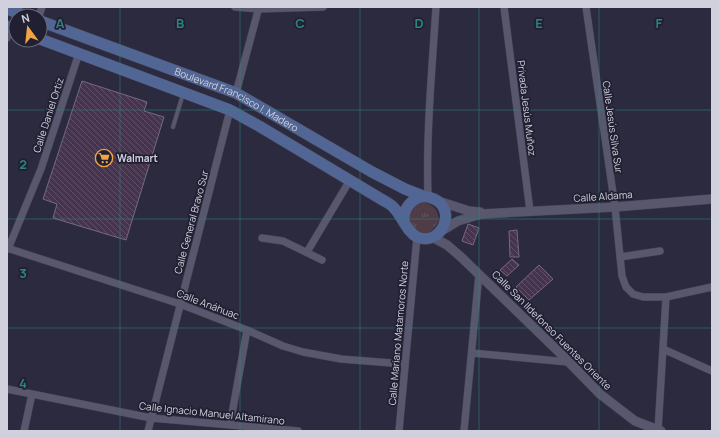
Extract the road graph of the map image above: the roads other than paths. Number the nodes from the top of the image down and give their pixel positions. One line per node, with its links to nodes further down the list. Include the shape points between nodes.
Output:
1 (235, 7): 6 (street)
2 (323, 7): 6 (street)
3 (436, 7): 15 (street, via 428,129 427,169)
4 (504, 7): 18 (street, Privada Jesús Muñoz)
5 (586, 7): 17 (street, Calle Jesús Silva Sur)
6 (258, 8): 11 (street)
7 (48, 24): 11 (main road, Boulevard Francisco I. Madero)
8 (48, 42): 9 (main road, Boulevard Francisco I. Madero)
9 (79, 53): 10 (main road, Boulevard Francisco I. Madero); 24 (street, Calle Daniel Ortiz, via 41,169)
10 (183, 92): 12 (main road, Boulevard Francisco I. Madero); 13 (lane)
11 (236, 93): 15 (main road, Boulevard Francisco I. Madero, via 372,172 405,189)
12 (230, 110): 14 (main road, Boulevard Francisco I. Madero); 32 (street, Calle General Bravo Sur)
13 (173, 128)
14 (350, 180): 20 (main road, Boulevard Francisco I. Madero, via 393,207); 26 (street)
15 (430, 198): 19 (street, Calle Aldama, via 469,211); 20 (main road, via 418,197 410,203 405,211); 21 (main road, via 444,208 446,218 443,228)
16 (712, 199): 17 (street, Calle Aldama)
17 (615, 207): 18 (street, Calle Aldama); 27 (street, Calle Jesús Silva Sur)
18 (530, 212): 19 (street, Calle Aldama)
19 (495, 213): 21 (street, Calle Aldama, via 466,217)
20 (404, 221): 22 (main road, via 408,230)
21 (436, 235): 22 (main road); 29 (street, Calle San Ildefonso Fuentes Oriente)
22 (416, 237): 37 (street, Calle Mariano Matamoros Norte)
23 (262, 238): 26 (street, via 283,241)
24 (7, 249): 32 (street, Calle Anáhuac)
25 (660, 251): 27 (street)
26 (307, 252): 28 (street)
27 (620, 257): 31 (street, Calle Jesús Silva Sur, via 622,276 626,287 633,294 643,297)
28 (322, 260)
29 (479, 274): 35 (street); 36 (street, Calle San Ildefonso Fuentes Oriente)
30 (712, 287): 31 (street)
31 (666, 297): 34 (street)
32 (180, 304): 33 (street, Calle Anáhuac); 41 (street, Calle General Bravo Sur)
33 (247, 330): 37 (street, Calle Anáhuac, via 303,352 341,359); 42 (street)
34 (663, 349): 38 (street); 48 (street)
35 (472, 353): 36 (street); 47 (street)
36 (568, 362): 48 (street, Calle San Ildefonso Fuentes Oriente, via 620,411)
37 (404, 364): 46 (street, Calle Mariano Matamoros Norte)
38 (712, 371)
39 (7, 389): 40 (street, Calle Ignacio Manuel Altamirano)
40 (32, 394): 41 (street, Calle Ignacio Manuel Altamirano); 43 (street)
41 (151, 418): 42 (street, Calle Ignacio Manuel Altamirano); 44 (street, Calle General Bravo Sur)
42 (230, 425): 45 (street, Calle Ignacio Manuel Altamirano)
43 (24, 431)
44 (148, 431)
45 (298, 431)
46 (399, 431)
47 (464, 431)
48 (659, 431)

